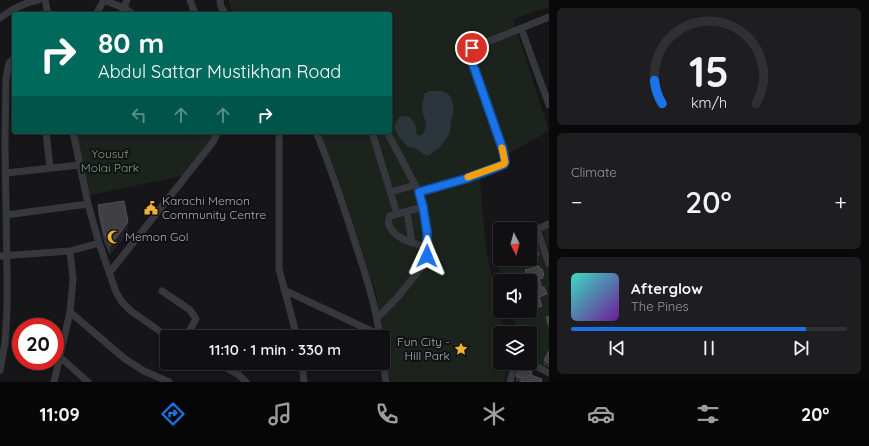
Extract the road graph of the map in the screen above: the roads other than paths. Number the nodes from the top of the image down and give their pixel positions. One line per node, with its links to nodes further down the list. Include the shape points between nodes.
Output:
1 (38, 0): 13 (street, via 12,9)
2 (45, 0): 8 (street)
3 (104, 0): 7 (street); 9 (street)
4 (127, 0): 7 (street)
5 (190, 0): 10 (street)
6 (220, 0): 11 (street)
7 (123, 11)
8 (48, 12)
9 (97, 12)
10 (194, 12)
11 (225, 12)
12 (549, 17): 14 (street)
13 (0, 18)
14 (521, 28): 16 (street); 30 (street, via 472,48 470,56 503,150 504,164 465,179)
15 (12, 60): 17 (street, via 6,78)
16 (549, 105)
17 (3, 108): 27 (street)
18 (46, 134): 26 (street)
19 (73, 134): 25 (street)
20 (217, 134): 45 (street)
21 (279, 134): 46 (street, via 279,269)
22 (317, 134): 49 (street, via 358,251)
23 (373, 134): 29 (street)
24 (388, 134): 28 (street)
25 (80, 165): 26 (street); 31 (street)
26 (50, 168): 27 (street)
27 (6, 173): 35 (street)
28 (415, 185): 29 (street); 30 (street)
29 (391, 192): 34 (street)
30 (419, 192): 32 (street)
31 (88, 204): 35 (street); 39 (street)
32 (423, 207): 33 (street); 41 (street)
33 (407, 212): 34 (street); 40 (street)
34 (397, 214): 40 (street, via 388,218 392,231)
35 (6, 215): 43 (street)
36 (549, 224): 37 (street)
37 (537, 228)
38 (537, 238): 44 (street)
39 (99, 243): 42 (street); 45 (street)
40 (412, 243): 41 (street)
41 (427, 247): 49 (street, via 426,262)
42 (70, 251): 43 (street); 48 (street, via 73,279)
43 (4, 256): 58 (street, via 6,316)
44 (549, 264)
45 (110, 272): 54 (street, via 122,302)
46 (284, 290): 51 (street); 52 (street)
47 (162, 291): 50 (street, via 190,310 196,319)
48 (70, 312): 55 (street); 67 (street, via 125,359)
49 (377, 318): 53 (street)
50 (190, 330)
51 (295, 330)
52 (367, 330)
53 (379, 330)
54 (160, 331)
55 (64, 339)
56 (64, 361): 66 (street)
57 (537, 367): 64 (street)
58 (0, 370)
59 (57, 370): 65 (street)
60 (230, 370): 68 (street)
61 (303, 370): 69 (street)
62 (384, 370): 70 (street)
63 (513, 370): 71 (street)
64 (549, 373)
65 (54, 382)
66 (88, 382)
67 (169, 382)
68 (246, 382)
69 (304, 382)
70 (386, 382)
71 (510, 382)

